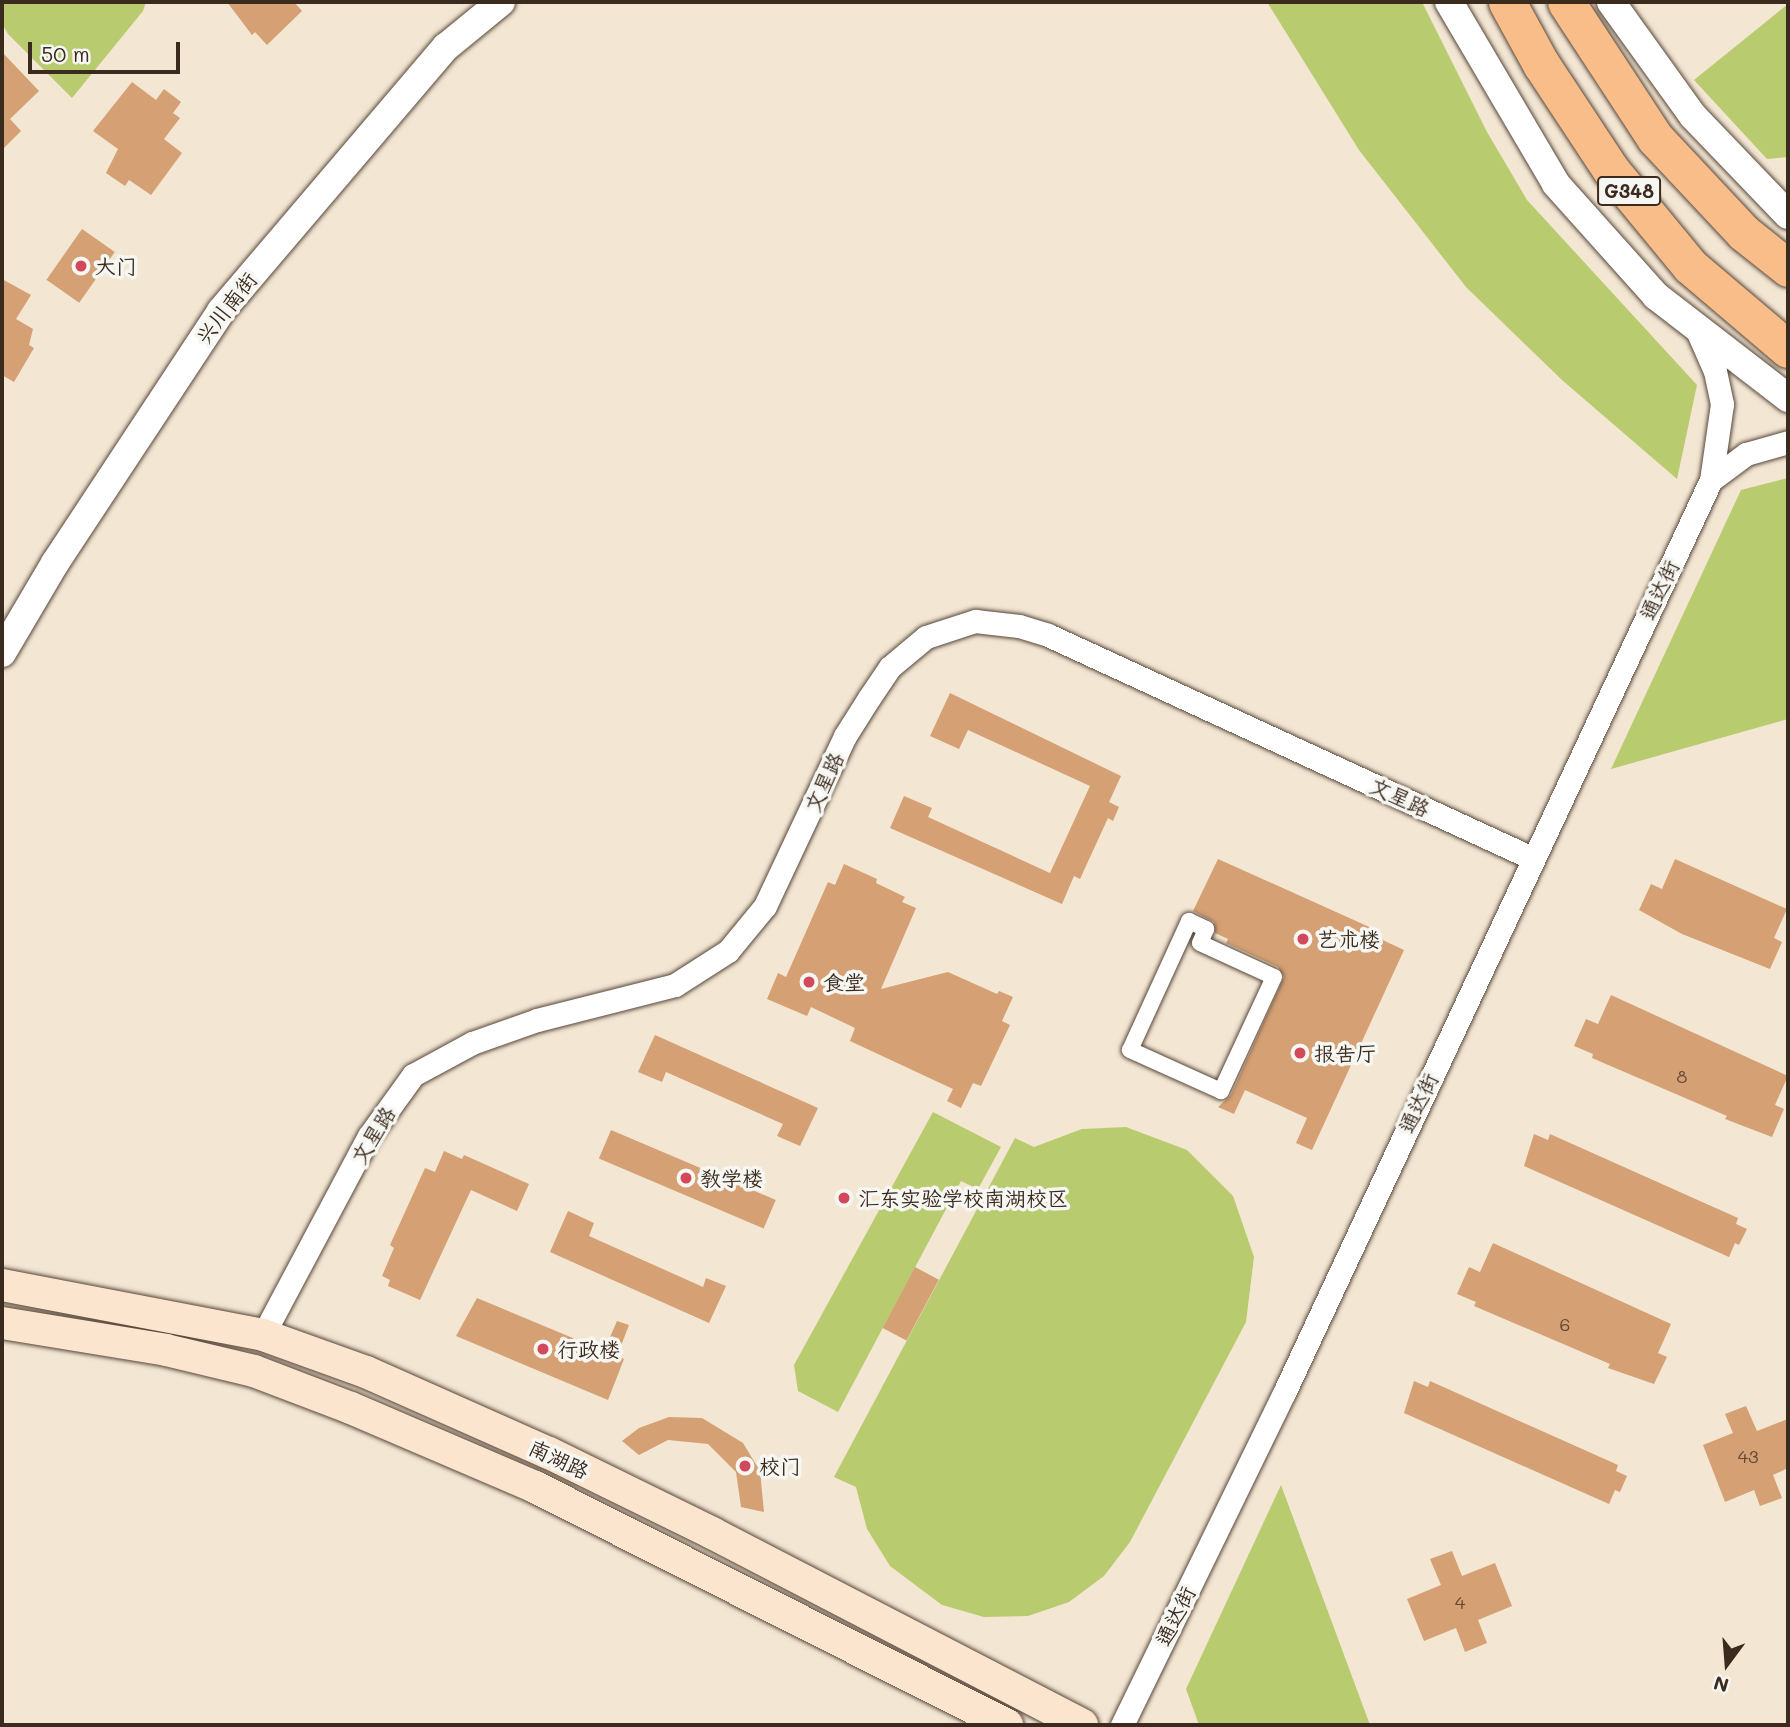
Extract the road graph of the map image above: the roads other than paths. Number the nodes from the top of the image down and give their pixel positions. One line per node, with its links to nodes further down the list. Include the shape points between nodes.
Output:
1 (478, 2): 14 (street, 兴川南街, via 436,37 206,301)
2 (501, 2): 15 (street, 兴川南街, via 437,57 221,312 55,563)
3 (1449, 2): 9 (street, via 1556,184 1656,296)
4 (1507, 2): 10 (highway, G348, via 1541,64 1611,170 1690,266)
5 (1566, 2): 8 (highway, G348, via 1655,138 1744,233)
6 (1611, 2): 7 (street, via 1693,116)
7 (1783, 201)
8 (1788, 268)
9 (1696, 328): 11 (street); 13 (street, via 1715,371 1722,404)
10 (1788, 349)
11 (1788, 398)
12 (1788, 442): 13 (street, via 1746,454)
13 (1711, 480): 16 (street, 通达街)
14 (2, 621)
15 (2, 653)
16 (1532, 858): 20 (street, 文星路, via 1048,635 975,621 926,637 890,667 845,736 765,906 728,951 675,985 537,1020 472,1042 414,1075 369,1136); 23 (street, 通达街, via 1284,1393)
17 (1189, 921): 17 (street, via 1130,1050 1221,1091 1273,976 1200,943 1206,929)
18 (2, 1285): 20 (main road, 南湖路)
19 (2, 1323): 21 (main road, 南湖路, via 254,1371 351,1408 535,1487)
20 (263, 1335): 22 (main road, 南湖路, via 366,1372 549,1453)
21 (1007, 1725)
22 (1082, 1725)
23 (1122, 1725)

